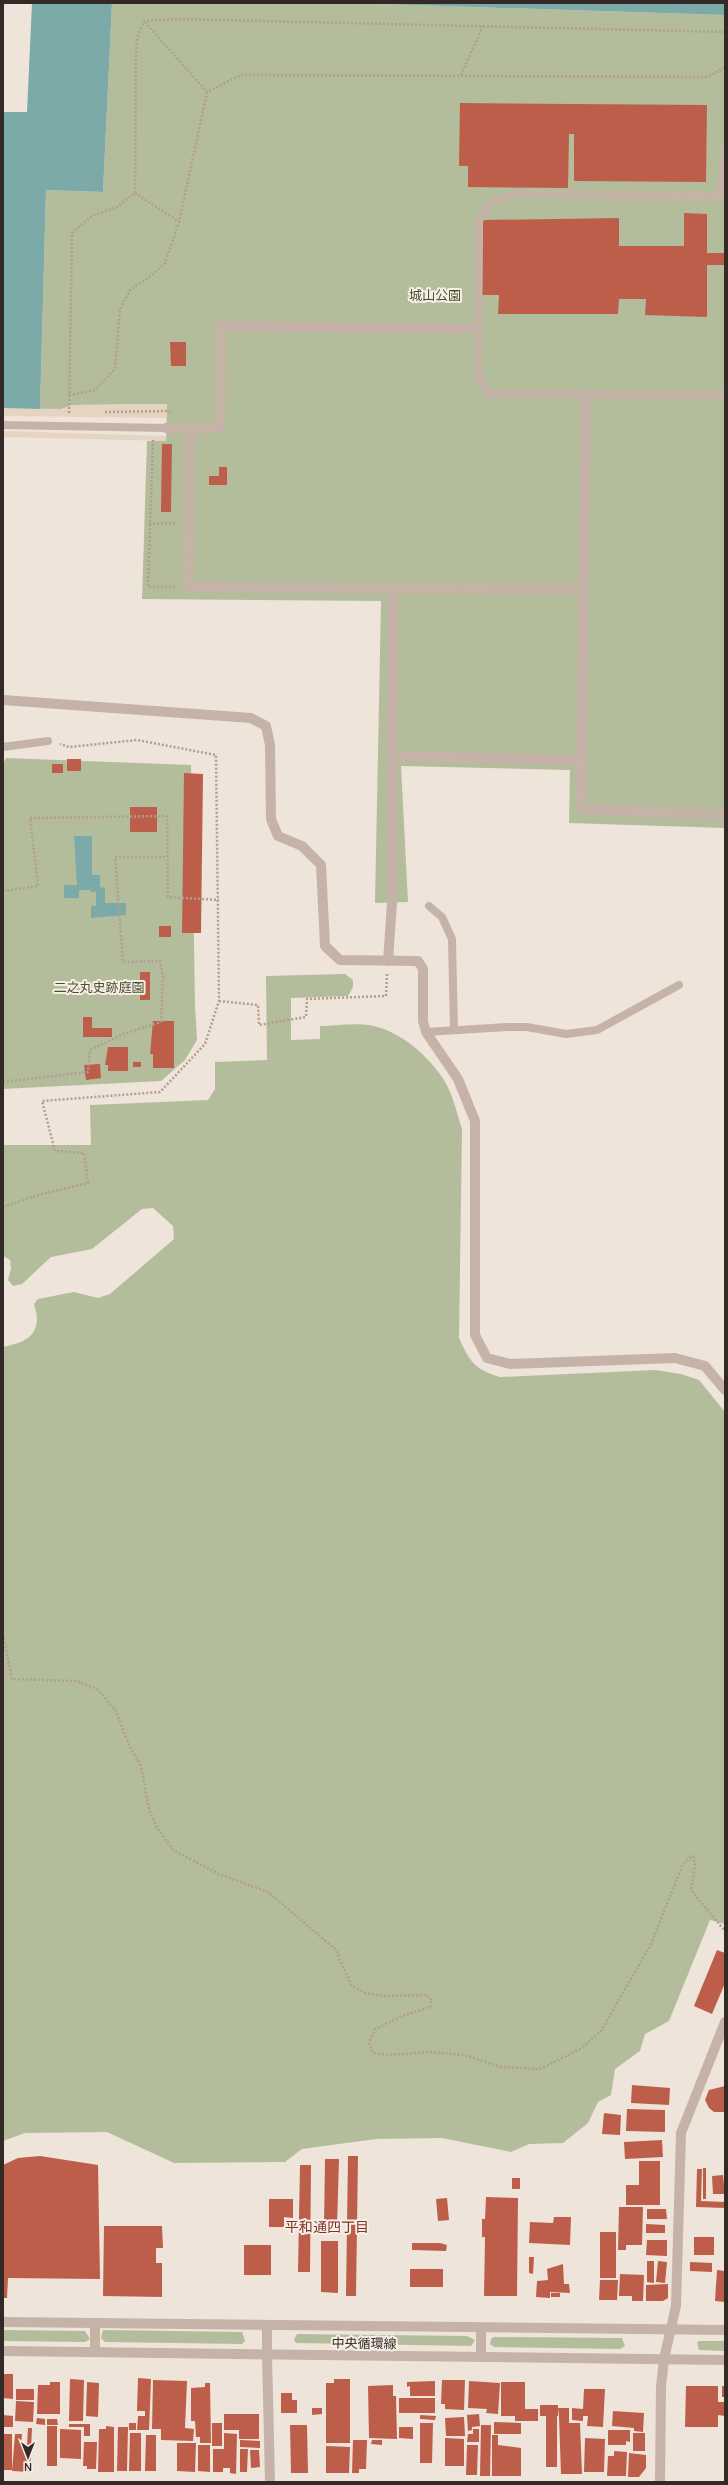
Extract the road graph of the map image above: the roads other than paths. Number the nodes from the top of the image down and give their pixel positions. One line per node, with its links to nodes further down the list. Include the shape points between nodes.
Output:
1 (725, 151): 2 (lane, via 719,196 514,194 489,203 479,221)
2 (478, 329): 3 (lane, via 478,374 488,394); 7 (street, via 221,326 220,428)
3 (586, 394): 4 (lane); 9 (street)
4 (725, 395)
5 (3, 425): 6 (lane)
6 (166, 428): 7 (street)
7 (190, 428): 8 (street, via 189,587)
8 (393, 588): 9 (street); 13 (street)
9 (584, 590): 14 (street)
10 (3, 700): 17 (street, via 251,718 266,726 270,745 271,819 278,836 302,846 321,865 325,946 340,960)
11 (48, 741): 12 (lane)
12 (3, 747)
13 (393, 756): 14 (street); 17 (street, via 392,903)
14 (582, 760): 15 (street, via 581,810)
15 (725, 815)
16 (429, 906): 19 (lane, via 442,917 452,939)
17 (388, 961): 20 (street, via 418,961 424,969 423,1021)
18 (679, 985): 19 (lane, via 597,1030 566,1034 527,1027)
19 (454, 1030): 20 (lane)
20 (426, 1032): 21 (street, via 458,1079 475,1120 475,1335 487,1358 510,1364 675,1358 705,1366)
21 (725, 1390)
22 (725, 2022): 27 (street, via 681,2133 676,2306)
23 (3, 2322): 24 (street, 中央循環線)
24 (95, 2323): 25 (street, 中央循環線); 30 (street)
25 (267, 2326): 26 (street, 中央循環線); 31 (street)
26 (481, 2328): 27 (street, 中央循環線); 32 (street)
27 (672, 2329): 28 (street, 中央循環線); 33 (street)
28 (725, 2330)
29 (3, 2351): 30 (street, 中央循環線)
30 (95, 2352): 31 (street, 中央循環線)
31 (267, 2355): 32 (street, 中央循環線); 35 (street)
32 (481, 2357): 33 (street, 中央循環線)
33 (664, 2360): 34 (street, 中央循環線); 36 (street, via 661,2387)
34 (725, 2360)
35 (270, 2482)
36 (660, 2482)

